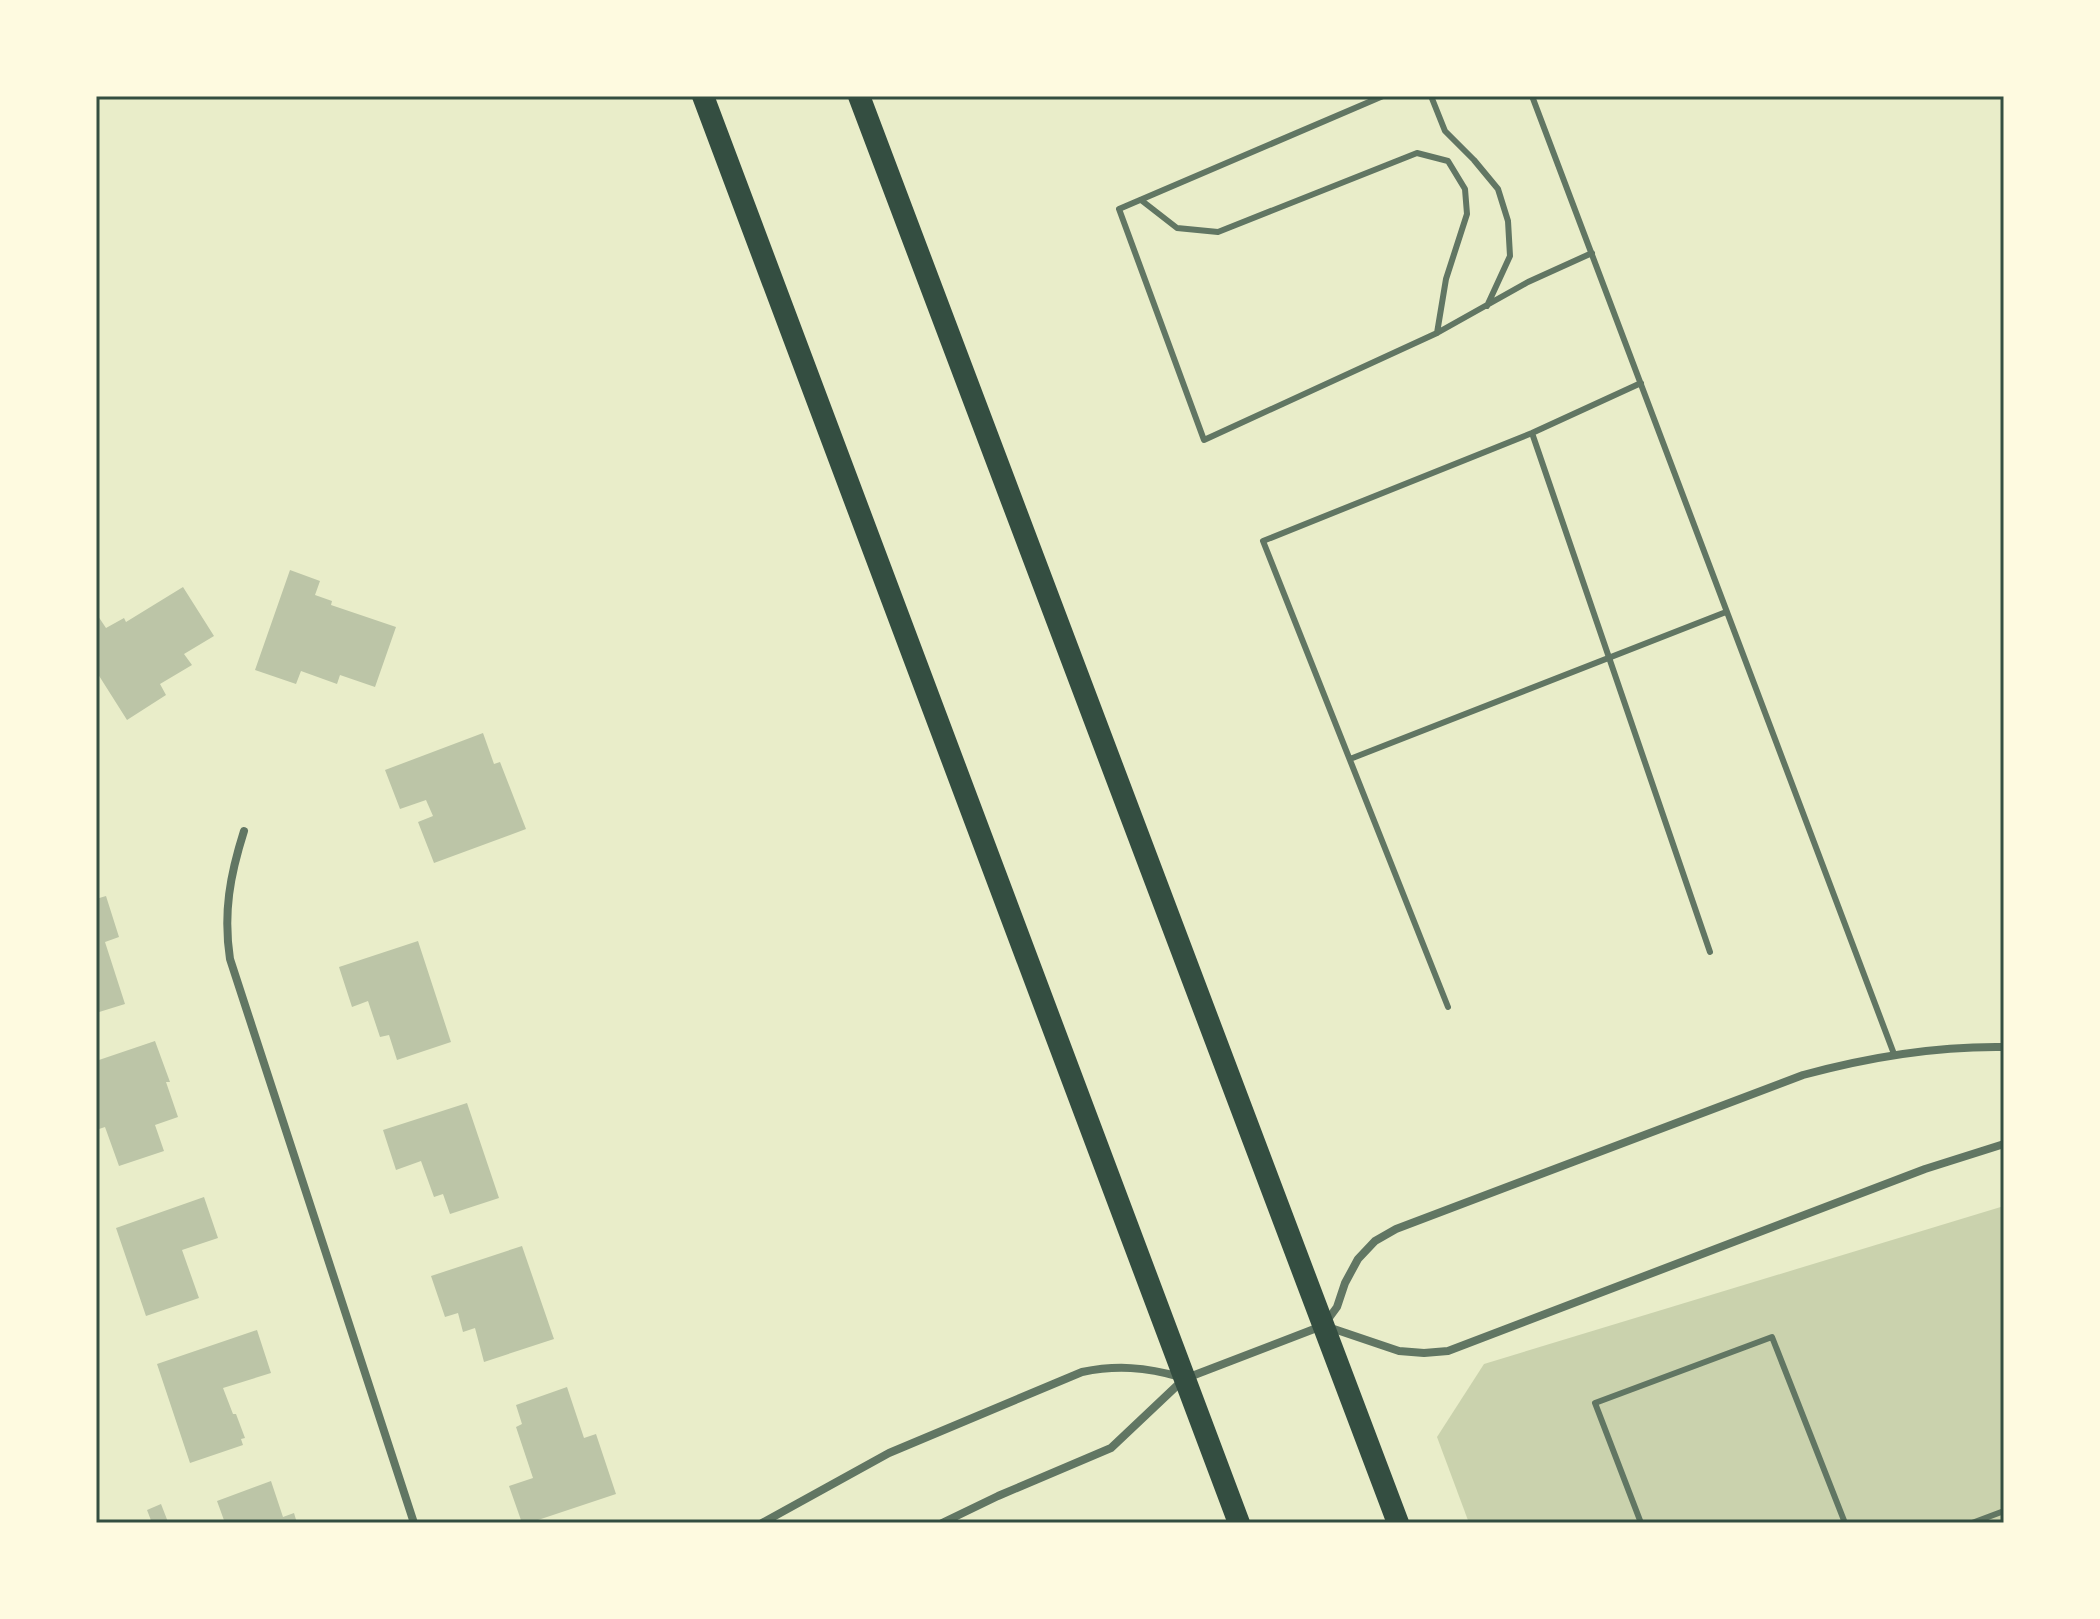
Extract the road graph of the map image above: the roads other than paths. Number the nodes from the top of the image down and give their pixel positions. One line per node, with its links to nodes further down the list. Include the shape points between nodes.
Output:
1 (703, 96): 22 (highway)
2 (859, 96): 21 (highway)
3 (1383, 96): 6 (lane)
4 (1431, 96): 8 (lane, via 1445,131 1498,189 1508,221 1510,256)
5 (1532, 96): 7 (lane)
6 (1141, 200): 9 (lane, via 1177,228 1218,232 1417,153 1448,161 1465,189 1467,214 1446,279); 9 (lane, via 1119,209 1204,440)
7 (1592, 253): 8 (lane); 10 (lane)
8 (1487, 306): 9 (lane)
9 (1437, 333)
10 (1641, 383): 11 (lane); 12 (lane)
11 (1532, 433): 13 (lane); 14 (lane, via 1263,541)
12 (1726, 612): 13 (lane); 19 (lane)
13 (1609, 658): 14 (lane); 16 (lane)
14 (1350, 759): 17 (lane)
15 (244, 831): 24 (street, via 227,906 230,959)
16 (1710, 952)
17 (1448, 1007)
18 (2004, 1047): 19 (street)
19 (1894, 1054): 21 (street, via 1803,1075 1396,1229 1358,1259)
20 (2004, 1144): 21 (street, via 1925,1169 1448,1351 1399,1351)
21 (1323, 1326): 22 (street); 28 (highway)
22 (1184, 1379): 25 (street, via 1128,1367 1082,1372 889,1453); 26 (street, via 1111,1448); 27 (highway)
23 (2004, 1511): 31 (lane)
24 (414, 1523)
25 (762, 1523)
26 (942, 1523)
27 (1239, 1523)
28 (1398, 1523)
29 (1641, 1523): 30 (lane, via 1595,1403 1772,1337)
30 (1845, 1523)
31 (1972, 1523)

